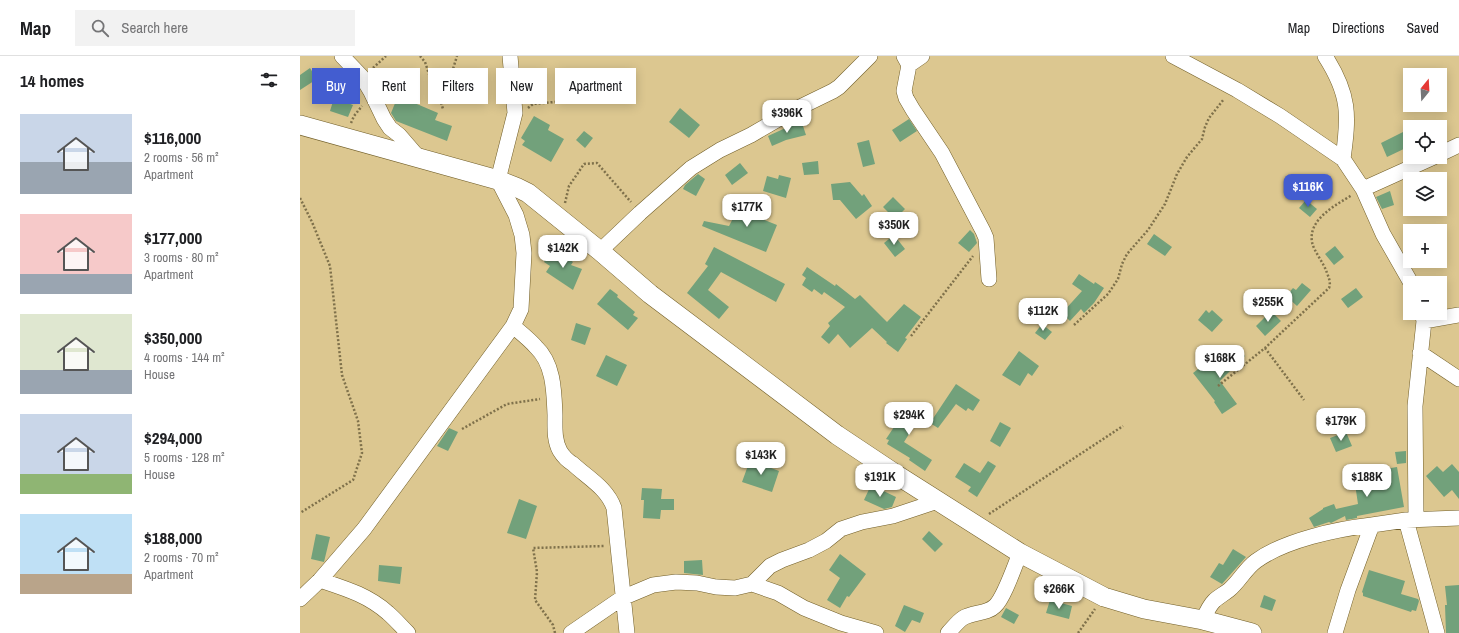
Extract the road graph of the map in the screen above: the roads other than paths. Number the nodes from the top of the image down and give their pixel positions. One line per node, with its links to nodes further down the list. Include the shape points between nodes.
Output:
1 (342, 56): 11 (street, via 362,77 390,128)
2 (510, 56): 14 (street, via 514,120)
3 (870, 56): 16 (street, via 833,91 707,157 691,168)
4 (922, 56): 7 (street)
5 (1173, 56): 12 (street, via 1238,90)
6 (1325, 56): 12 (street, via 1334,69 1347,107)
7 (906, 60): 18 (street, via 906,98 942,153 986,238)
8 (300, 125): 11 (street)
9 (1459, 145): 10 (street)
10 (1447, 151)
11 (418, 157): 14 (street)
12 (1343, 159): 15 (street)
13 (1418, 164): 15 (street)
14 (498, 180): 16 (street, via 528,193); 22 (street, via 516,215 524,253 521,309)
15 (1363, 189): 17 (street, via 1383,234)
16 (600, 251): 25 (street, via 650,294 837,434)
17 (1407, 276)
18 (989, 280)
19 (1459, 315): 20 (street)
20 (1447, 316)
21 (1423, 320): 23 (street)
22 (513, 326): 30 (street, via 364,529); 32 (street, via 547,361 552,378 556,440 561,452 610,498 614,508)
23 (1420, 353): 24 (street); 27 (street, via 1415,406)
24 (1459, 379)
25 (938, 501): 29 (street); 31 (street, via 841,529 809,550 770,566)
26 (1459, 518): 27 (street)
27 (1411, 520): 28 (street); 43 (street)
28 (1372, 525): 34 (street, via 1298,541 1274,550 1255,562 1229,590 1214,601); 42 (street)
29 (1020, 553): 34 (street, via 1104,597 1144,610); 40 (street, via 995,607 962,618)
30 (320, 580): 33 (street); 36 (street, via 352,590 371,600)
31 (752, 584): 32 (street, via 722,588 676,582 653,585); 39 (street, via 778,593 804,608 841,623)
32 (622, 598): 37 (street); 38 (street)
33 (300, 599)
34 (1203, 620): 35 (street)
35 (1228, 630): 41 (street)
36 (408, 633)
37 (571, 633)
38 (627, 633)
39 (876, 633)
40 (948, 633)
41 (1252, 633)
42 (1335, 633)
43 (1437, 633)

